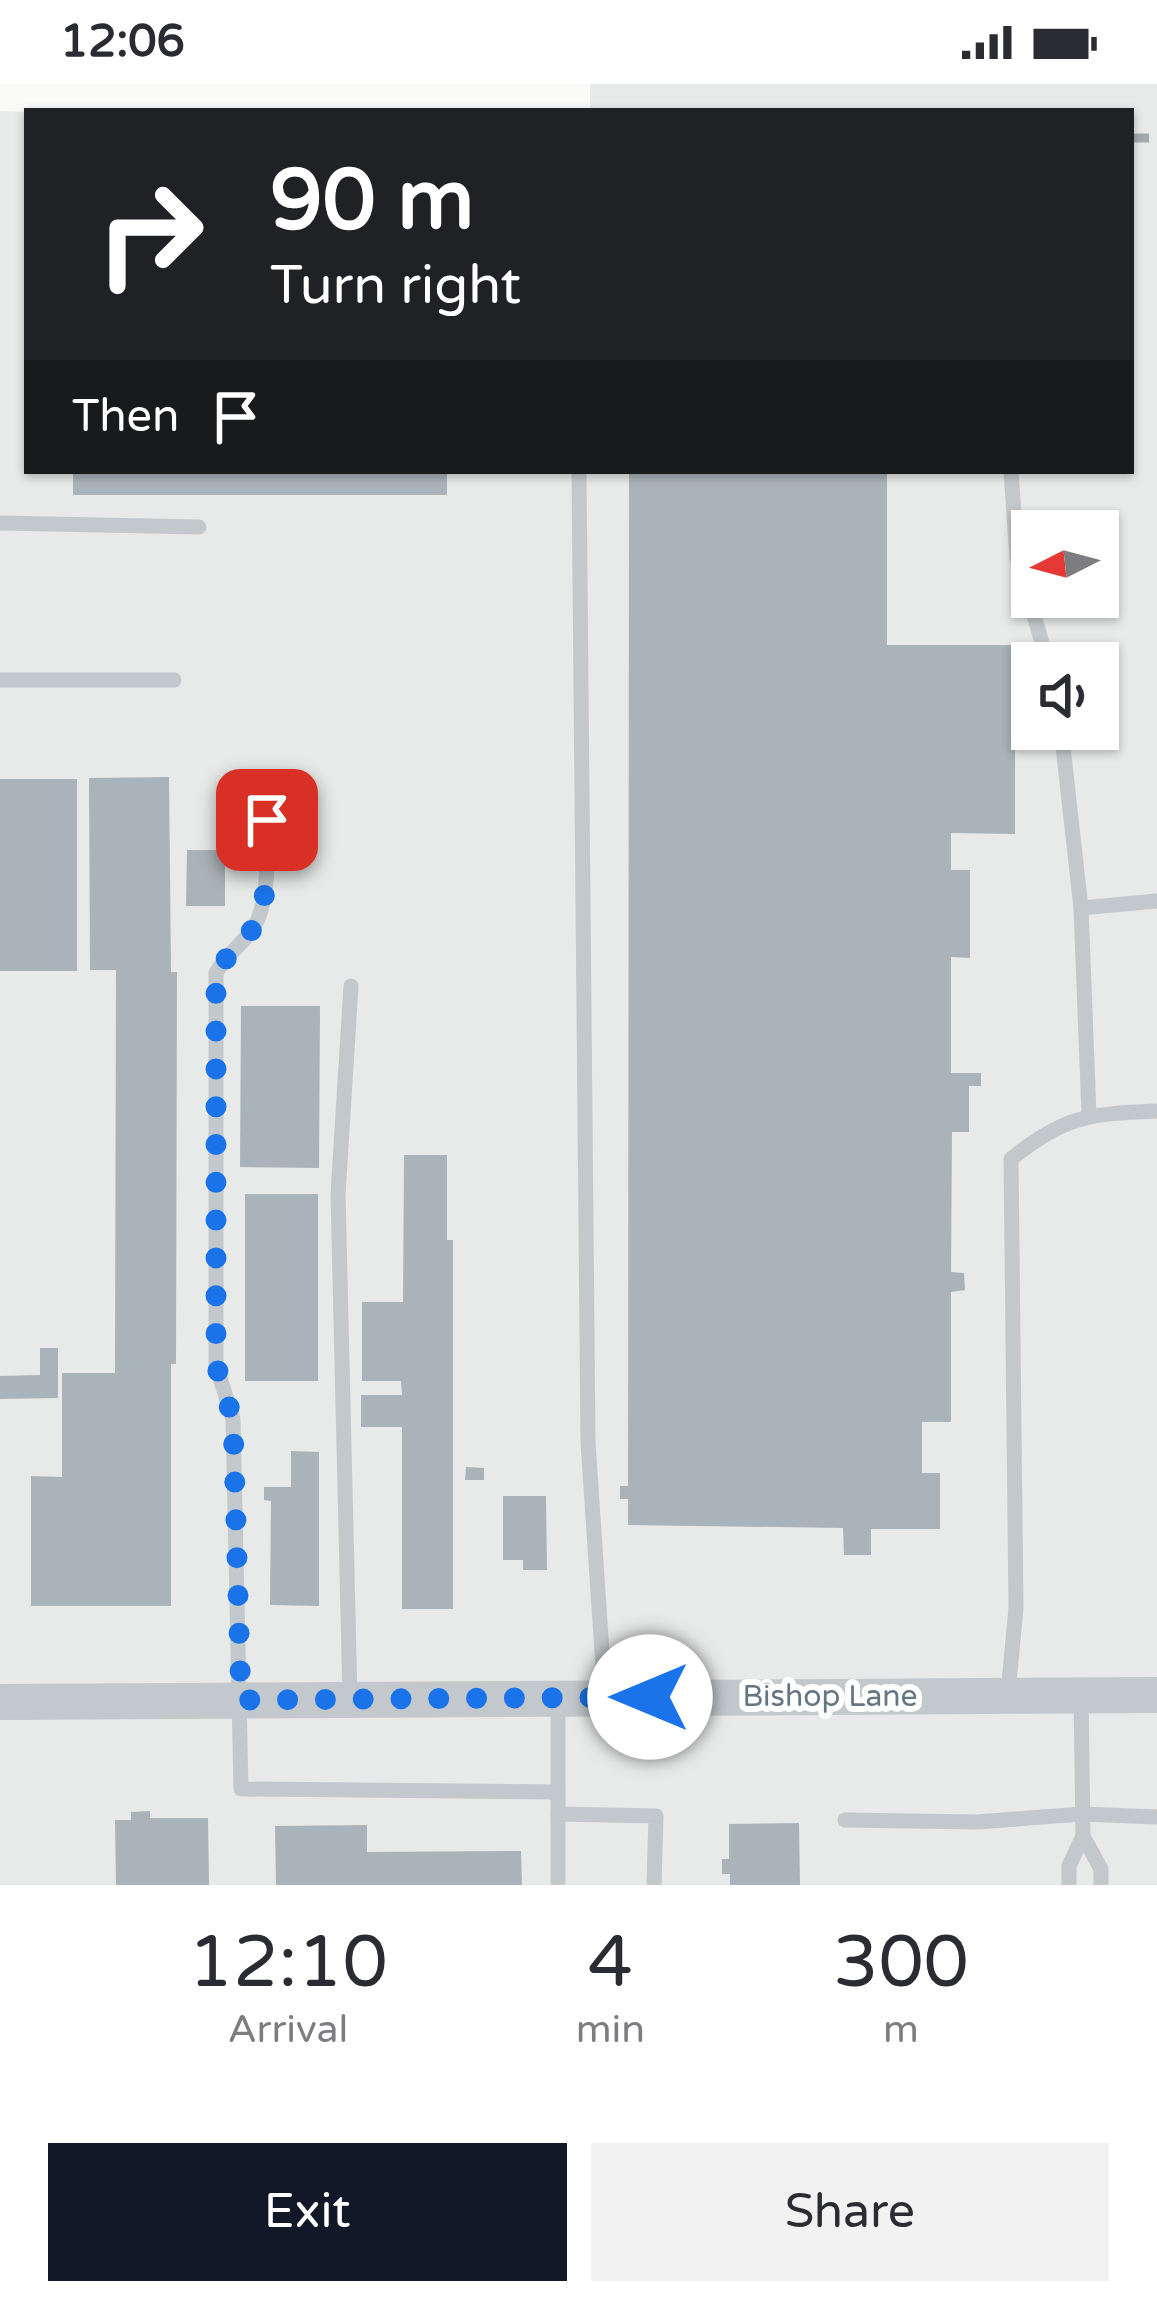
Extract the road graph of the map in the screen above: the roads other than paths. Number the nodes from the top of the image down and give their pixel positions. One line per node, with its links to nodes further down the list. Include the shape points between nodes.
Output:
1 (579, 474): 19 (lane, via 588,1442)
2 (1012, 474): 5 (lane, via 1017,558)
3 (0, 523): 4 (lane)
4 (199, 527)
5 (1042, 642)
6 (0, 680): 7 (lane)
7 (174, 680)
8 (1063, 750): 11 (lane)
9 (267, 820): 21 (lane, via 258,921 216,973 216,1365 233,1419)
10 (1157, 901): 11 (lane)
11 (1081, 908): 14 (lane)
12 (351, 986): 20 (lane, via 338,1194)
13 (1157, 1111): 14 (lane)
14 (1089, 1114): 16 (lane, via 1011,1159 1016,1608)
15 (1157, 1695): 17 (street, Bishop Lane)
16 (1007, 1696): 17 (street, Bishop Lane); 19 (street, Bishop Lane)
17 (1081, 1696): 25 (lane)
18 (558, 1697): 19 (street, Bishop Lane); 20 (street, Bishop Lane); 23 (lane)
19 (605, 1697)
20 (350, 1699): 21 (street, Bishop Lane)
21 (241, 1700): 22 (street, Bishop Lane); 23 (lane, via 241,1789)
22 (0, 1702)
23 (558, 1792): 24 (lane)
24 (558, 1814): 29 (lane); 30 (lane, via 656,1816)
25 (1082, 1814): 26 (lane); 27 (lane); 28 (lane)
26 (1157, 1817)
27 (845, 1820)
28 (1083, 1836): 31 (lane); 32 (lane)
29 (558, 1885)
30 (654, 1885)
31 (1069, 1885)
32 (1101, 1885)

